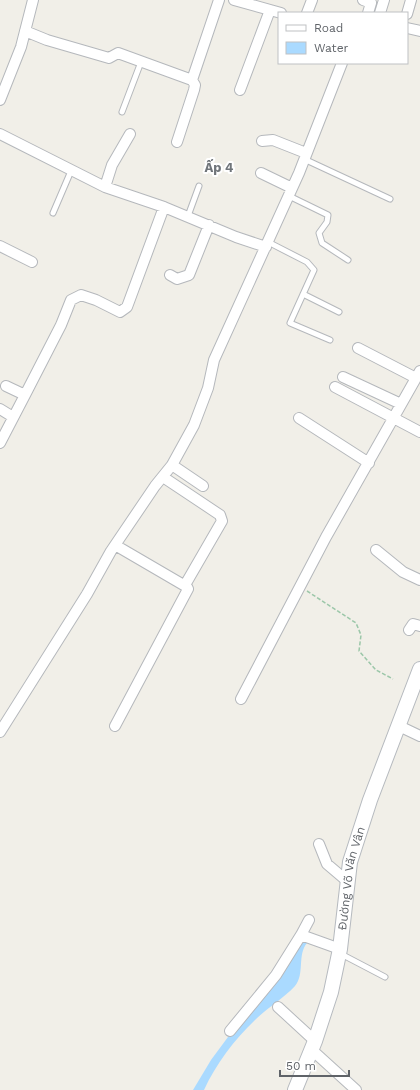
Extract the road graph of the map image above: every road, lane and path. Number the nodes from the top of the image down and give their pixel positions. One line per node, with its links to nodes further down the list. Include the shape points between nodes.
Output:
1 (32, 0): 15 (street)
2 (219, 0): 20 (street)
3 (234, 0): 8 (street)
4 (312, 0): 10 (street)
5 (363, 0): 11 (street, via 371,3)
6 (384, 0): 12 (street)
7 (412, 0): 13 (street)
8 (270, 10): 9 (street); 21 (street)
9 (278, 12)
10 (307, 12)
11 (368, 12)
12 (380, 12)
13 (408, 12)
14 (408, 28): 16 (street)
15 (25, 31): 17 (street, via 109,58 118,53); 19 (street)
16 (420, 31)
17 (141, 62): 20 (street); 23 (lane)
18 (342, 64): 28 (street)
19 (4, 75): 22 (street)
20 (192, 80): 27 (street, via 194,90)
21 (240, 90)
22 (0, 100)
23 (122, 112)
24 (0, 134): 29 (street)
25 (130, 134): 32 (street, via 112,165)
26 (262, 141): 28 (street, via 273,140)
27 (177, 142)
28 (304, 156): 33 (street); 34 (lane)
29 (71, 171): 32 (street); 36 (lane)
30 (261, 173): 33 (street)
31 (199, 186): 37 (lane)
32 (105, 187): 35 (street)
33 (290, 192): 39 (street); 41 (lane, via 328,214 327,222 319,233 322,243)
34 (390, 199)
35 (164, 207): 37 (street); 52 (street, via 126,307 120,312 81,295 71,300 62,325)
36 (53, 213)
37 (188, 216): 38 (street)
38 (209, 225): 39 (street); 43 (street, via 189,274 177,279)
39 (267, 244): 44 (lane, via 307,262 314,270); 61 (street, via 214,360 208,388 194,425)
40 (0, 246): 42 (street)
41 (348, 260)
42 (32, 262)
43 (170, 275)
44 (303, 294): 45 (lane); 46 (lane, via 290,322)
45 (339, 312)
46 (330, 340)
47 (358, 348): 48 (street)
48 (418, 374): 53 (street)
49 (343, 377): 53 (street)
50 (6, 386): 52 (street)
51 (335, 387): 57 (street)
52 (25, 395): 55 (street)
53 (401, 404): 57 (street)
54 (0, 409): 55 (street)
55 (13, 417): 59 (street)
56 (299, 418): 60 (street)
57 (394, 418): 58 (street); 60 (street)
58 (420, 432)
59 (0, 443)
60 (369, 463): 68 (street)
61 (172, 465): 62 (street); 63 (street)
62 (163, 477): 64 (street); 67 (street, via 222,518)
63 (203, 486)
64 (115, 545): 67 (street); 76 (street)
65 (376, 550): 66 (street, via 403,572)
66 (420, 580)
67 (185, 585): 74 (street, via 188,592)
68 (300, 588): 72 (path, via 356,623 361,634 359,651 376,670); 73 (street)
69 (420, 626): 70 (street, via 413,624)
70 (408, 630)
71 (420, 669): 75 (street, Đường Võ Văn Vân)
72 (393, 679)
73 (242, 699)
74 (115, 726)
75 (399, 726): 77 (street); 79 (street, Đường Võ Văn Vân, via 370,800 350,862)
76 (0, 732)
77 (420, 736)
78 (319, 844): 79 (street, via 327,864)
79 (347, 880): 82 (street, Đường Võ Văn Vân)
80 (309, 920): 81 (street)
81 (301, 935): 82 (street); 85 (street, via 276,975)
82 (340, 952): 83 (lane); 86 (street, Đường Võ Văn Vân)
83 (385, 977)
84 (278, 1007): 86 (street)
85 (230, 1031)
86 (314, 1046): 87 (street, Đường Võ Văn Vân); 88 (street)
87 (295, 1090)
88 (356, 1090)

